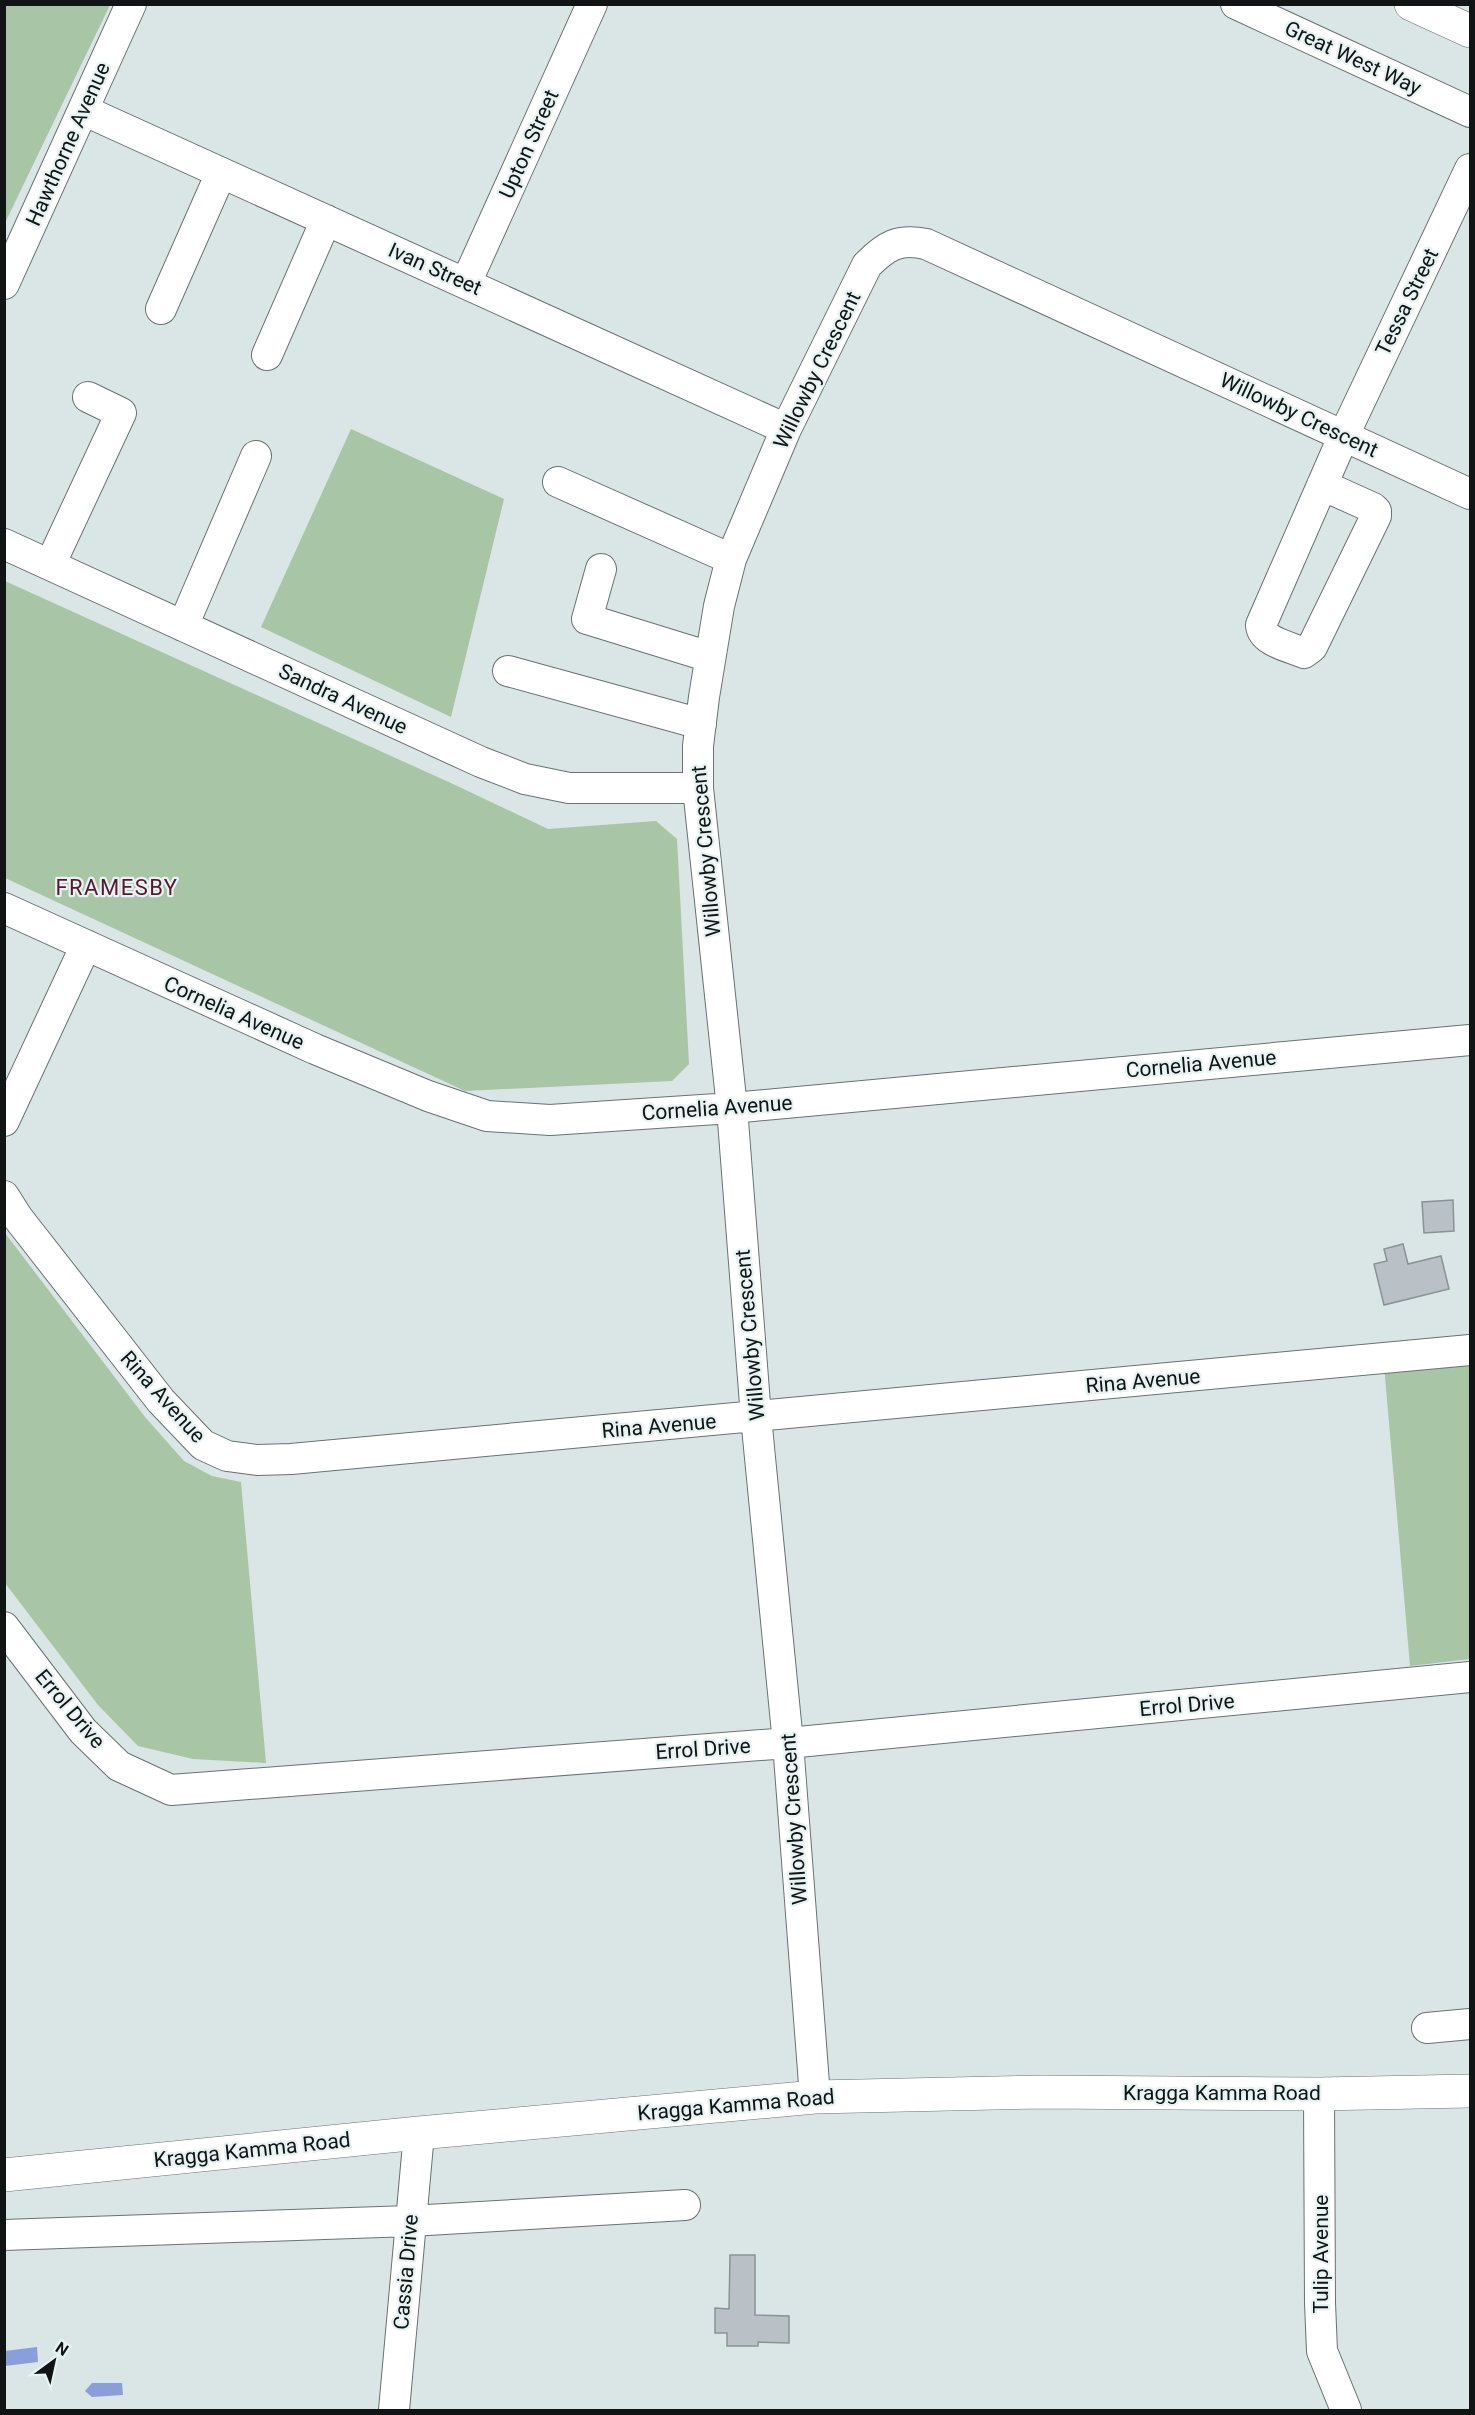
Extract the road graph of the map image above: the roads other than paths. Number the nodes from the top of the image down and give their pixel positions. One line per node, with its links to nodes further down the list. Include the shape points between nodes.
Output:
1 (131, 4): 6 (street, Hawthorne Avenue)
2 (592, 4): 11 (street, Upton Street)
3 (1236, 4): 7 (street, Great West Way)
4 (1411, 4): 5 (main road)
5 (1470, 32)
6 (83, 110): 9 (street, Ivan Street); 12 (street, Hawthorne Avenue)
7 (1470, 112)
8 (1470, 169): 17 (street, Tessa Street)
9 (221, 173): 10 (street, Ivan Street); 13 (street)
10 (326, 220): 11 (street, Ivan Street); 14 (street)
11 (466, 283): 16 (street, Ivan Street)
12 (4, 284)
13 (161, 309)
14 (267, 355)
15 (88, 397): 24 (street, via 121,413)
16 (786, 429): 17 (street, Willowby Crescent, via 867,265 882,250 912,241); 23 (street, Willowby Crescent)
17 (1344, 435): 20 (street, Tessa Street); 21 (street, Willowby Crescent)
18 (256, 456): 26 (street)
19 (558, 482): 23 (street)
20 (1322, 485): 20 (street, Tessa Street, via 1373,508 1376,516 1312,647 1304,652 1266,637 1261,625)
21 (1470, 494)
22 (4, 544): 24 (street, Sandra Avenue)
23 (731, 559): 27 (street, Willowby Crescent)
24 (50, 565): 26 (street, Sandra Avenue)
25 (601, 568): 27 (street, via 587,619)
26 (183, 626): 30 (street, Sandra Avenue, via 525,779 569,788)
27 (710, 657): 29 (street, Willowby Crescent)
28 (508, 671): 29 (street)
29 (701, 724): 30 (street, Willowby Crescent)
30 (698, 788): 34 (street, Willowby Crescent)
31 (4, 908): 32 (street, Cornelia Avenue)
32 (86, 945): 34 (street, Cornelia Avenue, via 315,1049 487,1116 550,1120); 35 (street)
33 (1470, 1040): 34 (street, Cornelia Avenue)
34 (732, 1108): 38 (street, Willowby Crescent)
35 (4, 1121)
36 (4, 1196): 38 (street, Rina Avenue, via 160,1401 203,1445 226,1456 291,1459)
37 (1470, 1350): 38 (street, Rina Avenue)
38 (756, 1417): 41 (street, Willowby Crescent)
39 (4, 1627): 41 (street, Errol Drive, via 83,1731 119,1766 171,1790)
40 (1470, 1677): 41 (street, Errol Drive)
41 (788, 1743): 46 (street, Willowby Crescent)
42 (1470, 2024): 43 (street)
43 (1427, 2028)
44 (1470, 2091): 45 (main road, Kragga Kamma Road)
45 (1319, 2094): 46 (main road, Kragga Kamma Road, via 1042,2092); 53 (street, Tulip Avenue, via 1322,2351)
46 (815, 2097): 47 (main road, Kragga Kamma Road)
47 (419, 2133): 48 (main road, Kragga Kamma Road); 50 (street, Cassia Drive)
48 (4, 2175)
49 (685, 2205): 50 (street)
50 (410, 2221): 51 (street); 52 (street, Cassia Drive)
51 (4, 2235)
52 (394, 2410)
53 (1346, 2410)

